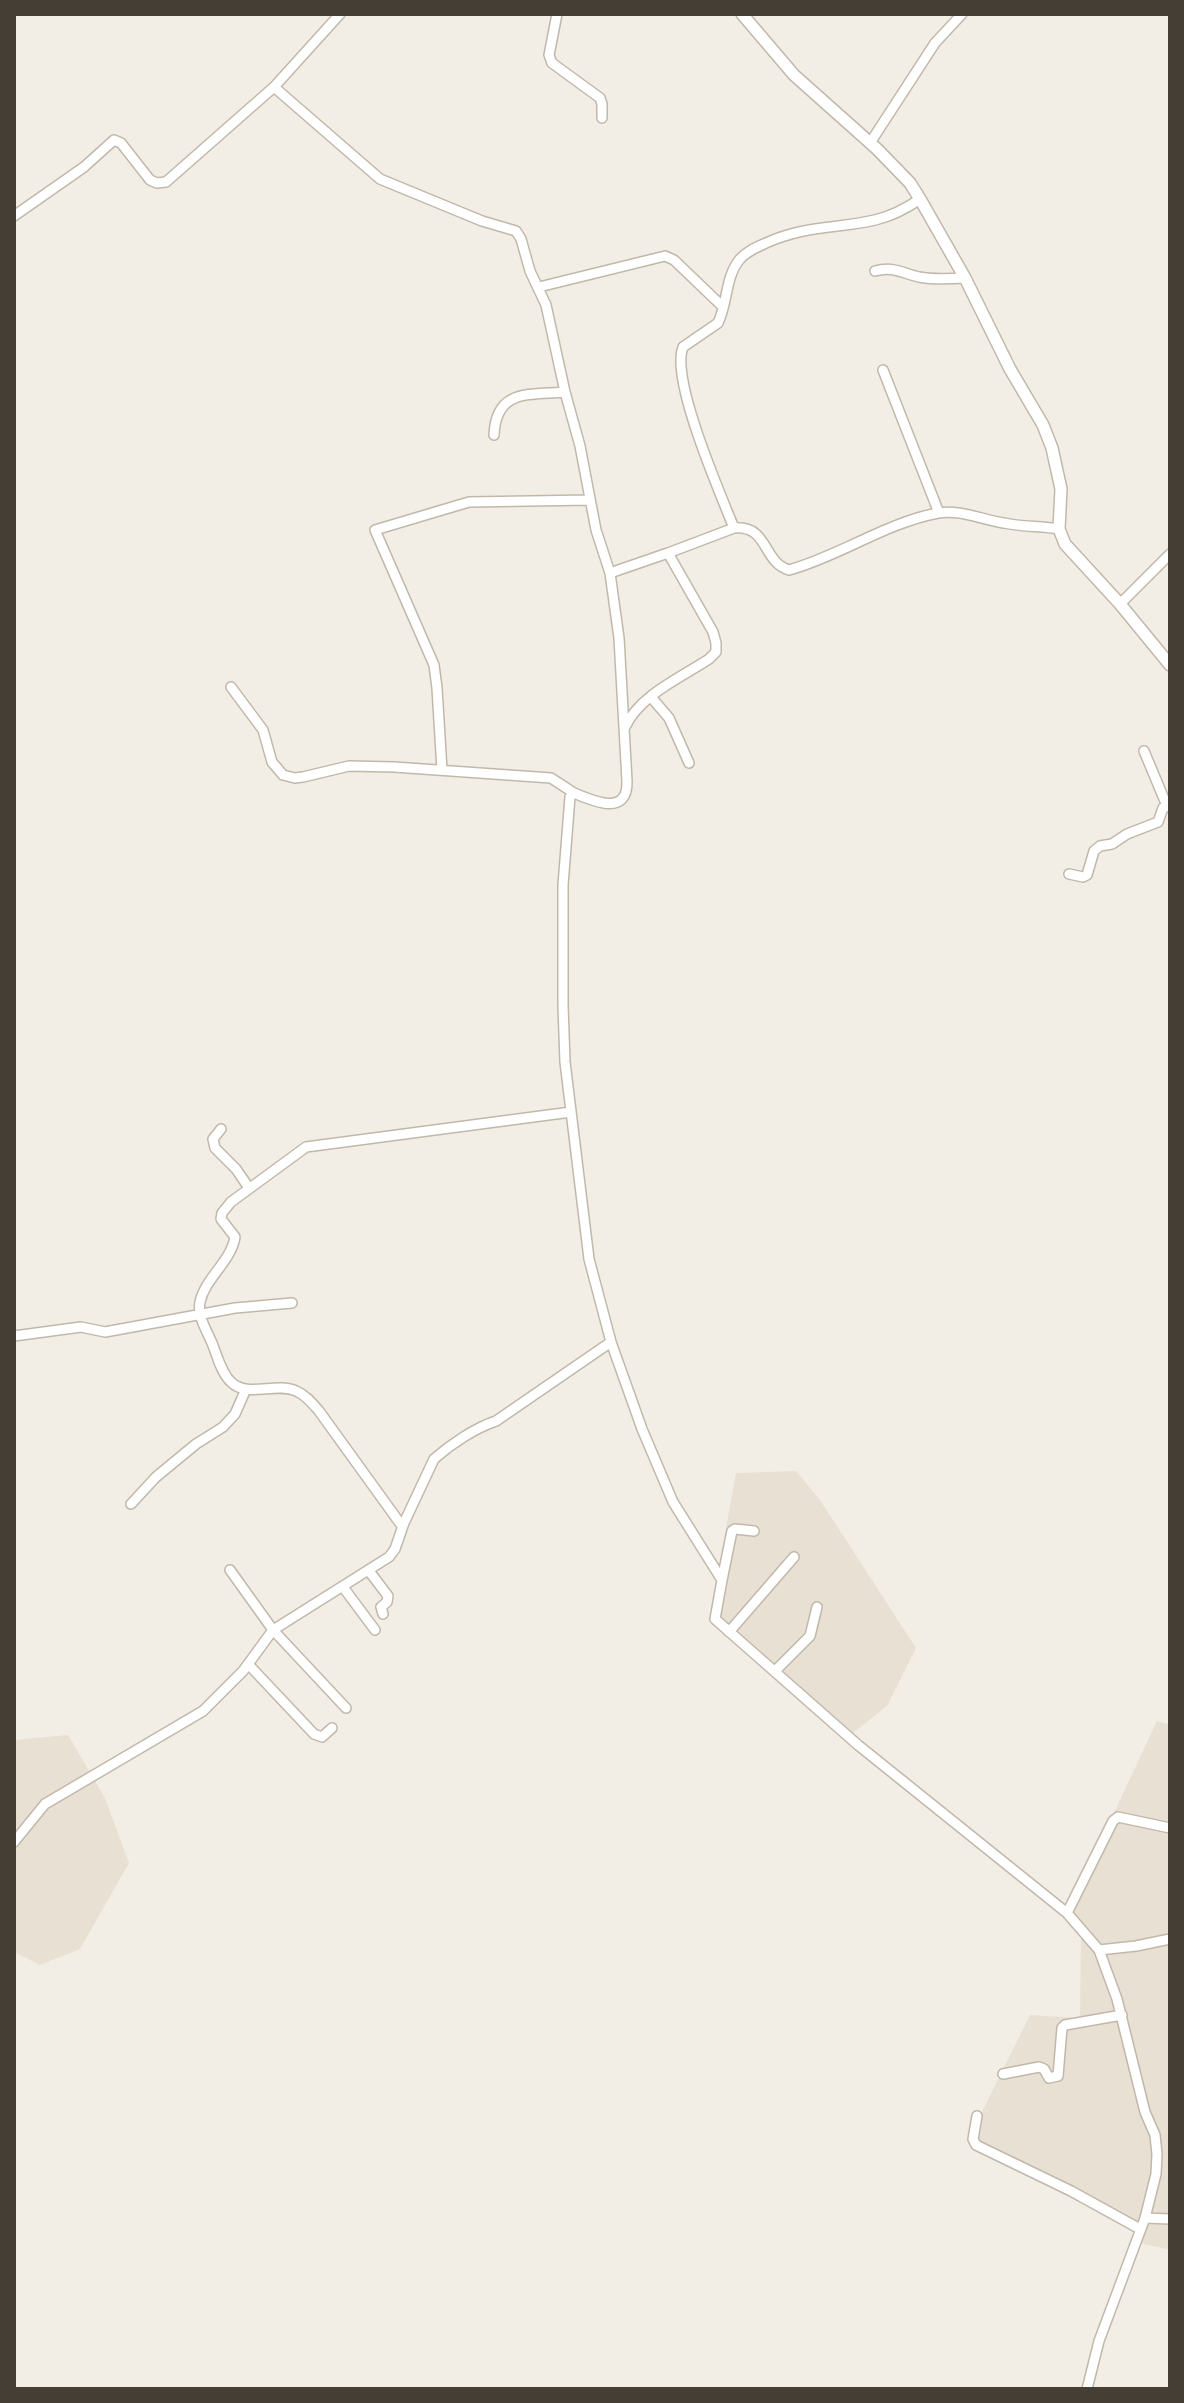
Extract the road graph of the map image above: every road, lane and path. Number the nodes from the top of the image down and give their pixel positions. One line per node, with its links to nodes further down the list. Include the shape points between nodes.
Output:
1 (340, 14): 5 (street)
2 (557, 14): 6 (street, via 552,63 600,98)
3 (742, 14): 7 (street, via 794,75)
4 (962, 14): 7 (street, via 935,43)
5 (274, 87): 9 (street, via 166,182 150,180 114,140); 12 (street, via 380,179 516,231)
6 (602, 118)
7 (870, 143): 8 (street)
8 (920, 199): 11 (street); 13 (street, via 878,220 786,234 754,248 735,266)
9 (14, 216)
10 (875, 271): 11 (street, via 895,268 918,277)
11 (965, 278): 20 (street, via 1052,448 1061,489)
12 (539, 287): 13 (street, via 665,256); 15 (street)
13 (723, 307): 19 (street, via 718,323 683,347 681,364 695,425)
14 (883, 370): 18 (street)
15 (565, 392): 16 (street, via 508,401 499,408); 17 (street)
16 (494, 435)
17 (590, 500): 23 (street); 31 (street, via 469,502 375,530 434,665)
18 (939, 513): 19 (street, via 789,570 781,568 749,528); 20 (street)
19 (734, 528): 21 (street)
20 (1059, 529): 24 (street, via 1065,544)
21 (668, 553): 23 (street); 27 (street, via 713,632 716,652)
22 (1170, 554): 24 (street)
23 (610, 573): 28 (street)
24 (1120, 604): 25 (street)
25 (1170, 665)
26 (231, 687): 31 (street, via 263,730 272,762 283,775 303,777 349,766)
27 (651, 697): 28 (street, via 636,709); 30 (street, via 669,718)
28 (624, 731): 32 (street, via 624,800 607,803)
29 (1144, 751): 33 (street)
30 (689, 763)
31 (442, 770): 32 (street, via 551,778)
32 (574, 793): 35 (street, via 567,811 563,885 562,994)
33 (1168, 805): 34 (street, via 1158,822 1094,851 1087,875)
34 (1069, 874)
35 (571, 1112): 37 (street, via 306,1147); 41 (street, via 589,1259)
36 (221, 1129): 37 (street, via 213,1139 215,1148)
37 (249, 1188): 39 (street, via 222,1213 235,1237 233,1247 205,1289)
38 (292, 1303): 39 (street)
39 (200, 1314): 40 (street, via 105,1332 81,1327); 42 (street, via 227,1378)
40 (14, 1336)
41 (611, 1342): 44 (street, via 441,1452); 49 (street, via 673,1502)
42 (246, 1389): 43 (street, via 223,1427 156,1477); 44 (street, via 285,1388 303,1395)
43 (131, 1504)
44 (402, 1526): 48 (street, via 395,1549)
45 (754, 1531): 49 (street, via 732,1531)
46 (794, 1557): 55 (street)
47 (230, 1570): 53 (street)
48 (369, 1571): 50 (street); 52 (street, via 388,1596)
49 (722, 1580): 55 (street, via 715,1619)
50 (343, 1587): 53 (street); 54 (street)
51 (817, 1607): 57 (street, via 810,1636)
52 (383, 1614)
53 (273, 1630): 56 (street); 58 (street)
54 (375, 1630)
55 (729, 1632): 57 (street)
56 (248, 1664): 59 (street, via 314,1734 322,1737); 61 (street, via 191,1719 45,1804)
57 (775, 1671): 62 (street, via 858,1745)
58 (346, 1708)
59 (332, 1728)
60 (1170, 1828): 62 (street, via 1118,1817 1113,1821)
61 (14, 1842)
62 (1067, 1913): 64 (street)
63 (1170, 1939): 64 (street)
64 (1099, 1950): 65 (street)
65 (1122, 2015): 66 (street, via 1065,2025 1058,2076 1049,2078 1039,2067); 68 (street, via 1155,2135 1156,2174)
66 (1003, 2074)
67 (977, 2116): 70 (street, via 976,2145)
68 (1145, 2218): 69 (street); 70 (street)
69 (1170, 2219)
70 (1140, 2229): 71 (street)
71 (1087, 2389)

